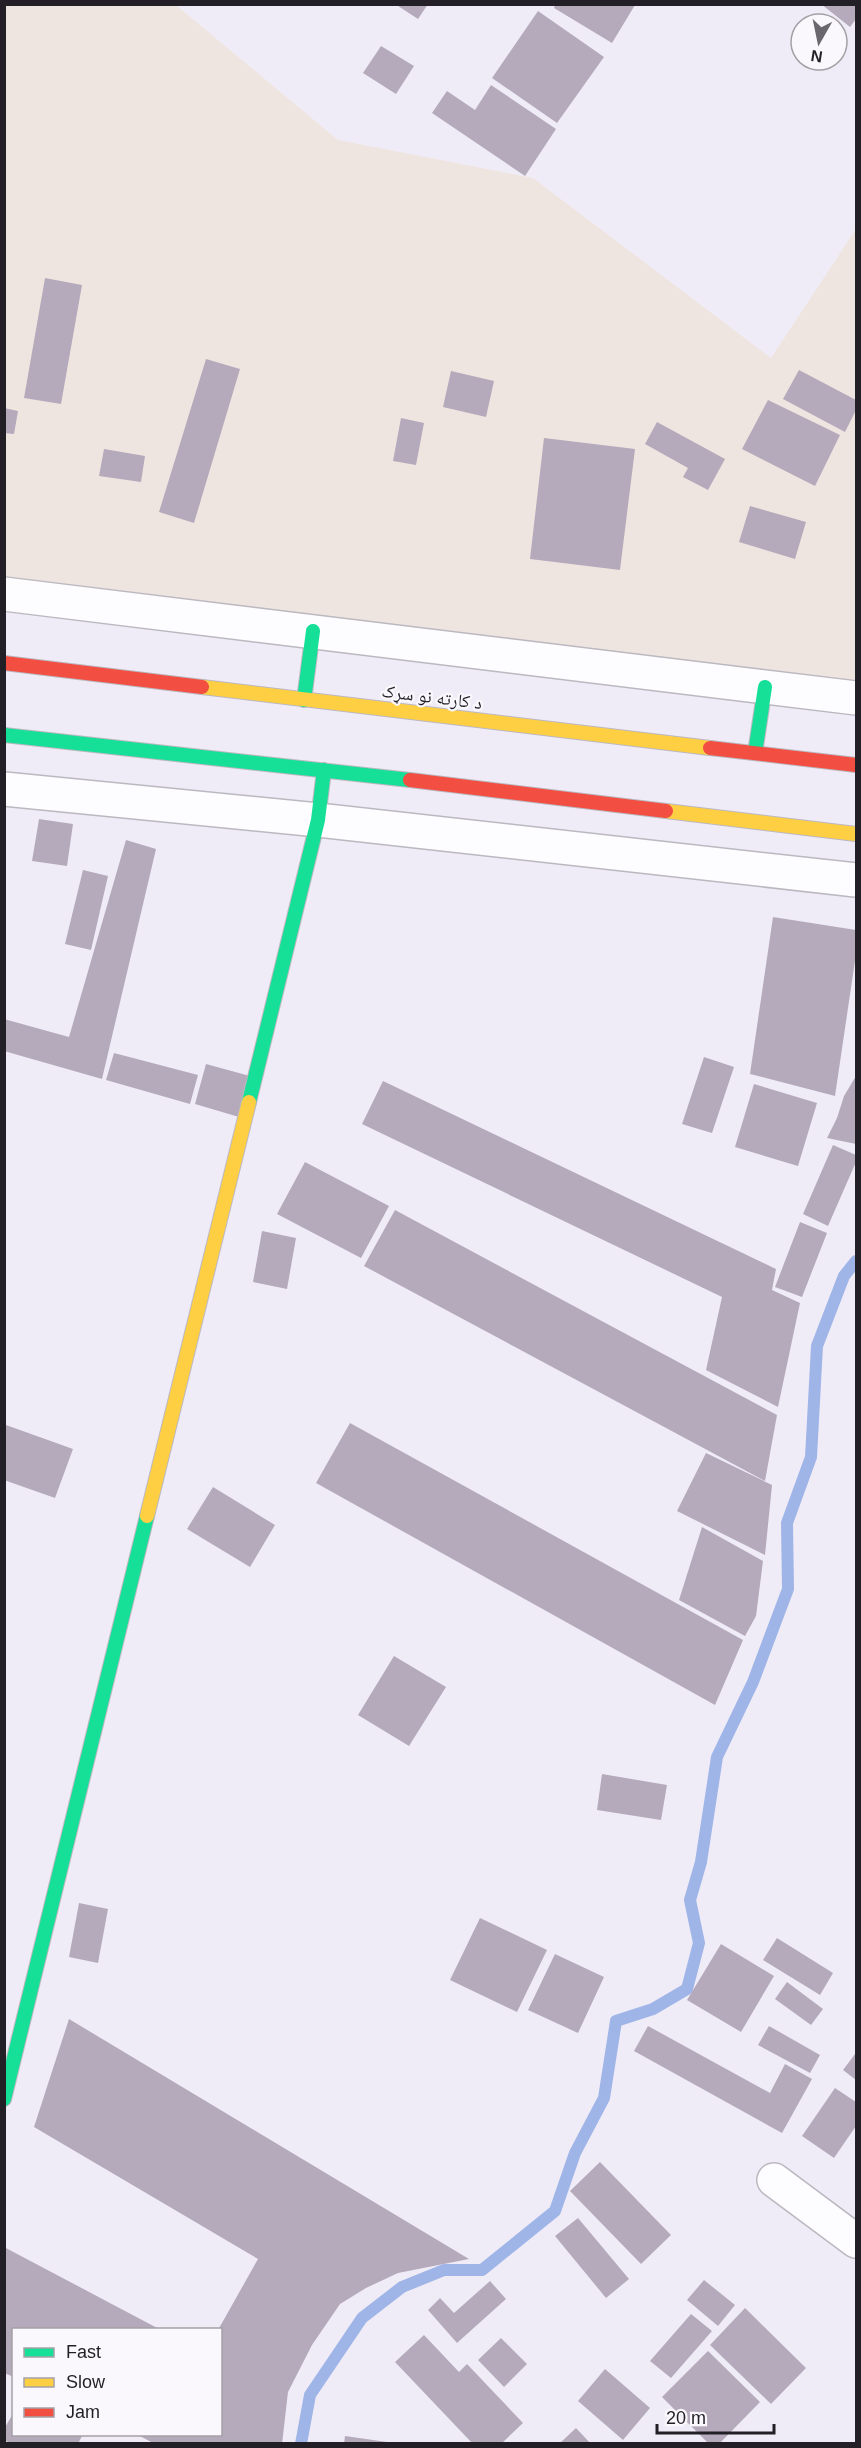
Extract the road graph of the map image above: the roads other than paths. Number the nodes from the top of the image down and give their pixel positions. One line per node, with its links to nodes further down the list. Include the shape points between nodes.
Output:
1 (4, 594): 2 (street)
2 (313, 631): 4 (street); 6 (main road)
3 (4, 663): 6 (main road, د کارته نو سړک)
4 (765, 687): 5 (street); 8 (main road)
5 (856, 698)
6 (304, 700): 8 (main road, د کارته نو سړک)
7 (4, 735): 10 (main road)
8 (756, 753): 9 (main road, د کارته نو سړک)
9 (856, 765)
10 (324, 770): 12 (main road); 13 (main road)
11 (4, 789): 12 (street)
12 (318, 820): 14 (street); 15 (main road)
13 (856, 834)
14 (856, 880)
15 (4, 2098)
16 (774, 2180): 17 (street)
17 (856, 2241)

